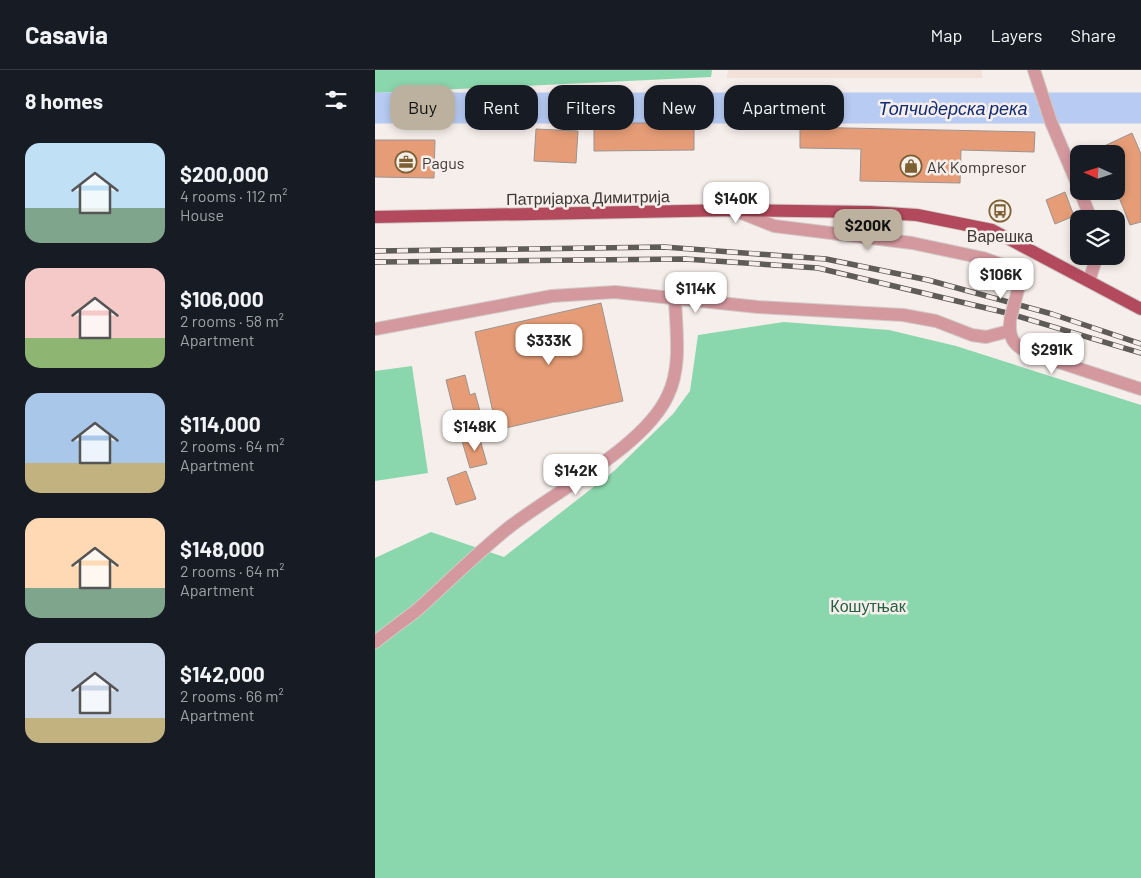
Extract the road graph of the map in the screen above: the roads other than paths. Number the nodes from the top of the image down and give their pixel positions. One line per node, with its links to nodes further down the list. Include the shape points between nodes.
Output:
1 (1035, 74): 2 (street)
2 (1070, 168)
3 (734, 210): 4 (main road, Патријарха Димитрија); 6 (main road, Патријарха Димитрија, via 870,212 917,215 973,225 1021,243); 9 (street, bridge, via 774,226 912,243 1000,264 1018,276 1019,286)
4 (375, 217)
5 (1094, 265): 6 (street)
6 (1089, 281): 8 (main road, Патријарха Димитрија)
7 (675, 298): 9 (street, via 758,307 903,315 936,321 985,337); 10 (street, via 615,292 573,293); 12 (street, via 677,366 673,384 644,430 508,528 417,610)
8 (1141, 309)
9 (1010, 326): 11 (street, via 1011,339 1025,351)
10 (375, 329)
11 (1141, 389)
12 (375, 642)

